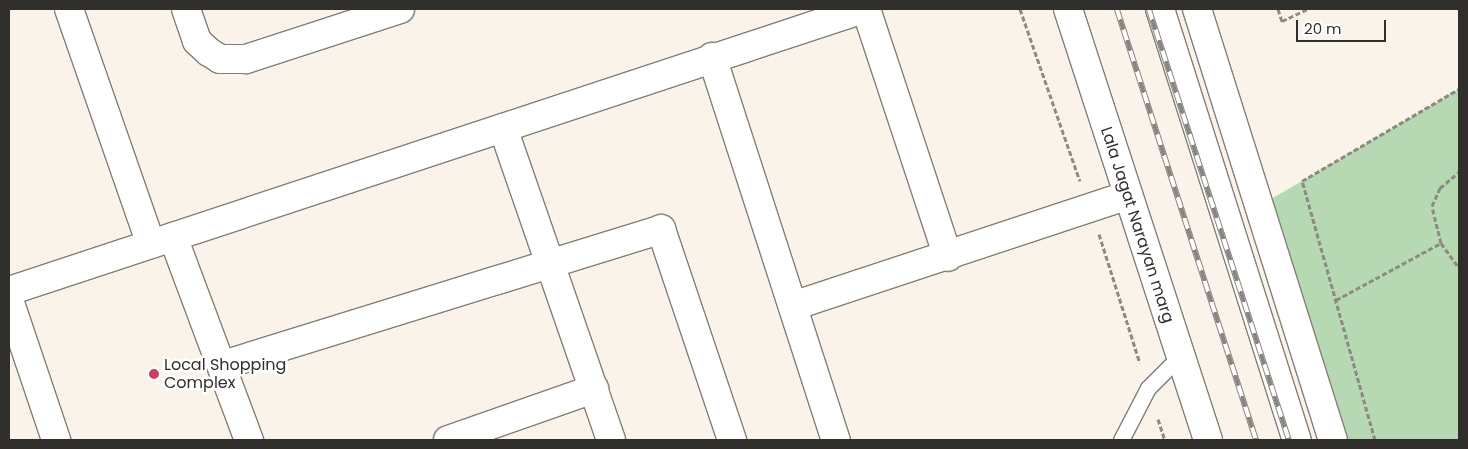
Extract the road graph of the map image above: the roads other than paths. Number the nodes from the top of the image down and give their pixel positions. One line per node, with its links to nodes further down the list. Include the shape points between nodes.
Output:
1 (69, 9): 12 (street)
2 (186, 9): 8 (street, via 197,41 220,59 246,59)
3 (400, 9): 8 (street)
4 (864, 9): 9 (street); 13 (street)
5 (1068, 9): 11 (street, Lala Jagat Narayan marg)
6 (1160, 9): 29 (street)
7 (1197, 9): 30 (street)
8 (330, 20)
9 (712, 57): 10 (street); 17 (street)
10 (503, 128): 12 (street); 14 (street)
11 (1128, 195): 13 (street); 18 (street, Lala Jagat Narayan marg)
12 (162, 241): 15 (street); 19 (street)
13 (948, 257): 17 (street)
14 (549, 261): 19 (street); 20 (street); 25 (street, via 662,229)
15 (9, 291)
16 (9, 300): 21 (street)
17 (792, 306): 26 (street)
18 (1180, 356): 27 (lane, via 1148,388); 28 (street, Lala Jagat Narayan marg)
19 (223, 365): 22 (street)
20 (594, 389): 23 (street); 24 (street)
21 (56, 440)
22 (249, 440)
23 (448, 440)
24 (611, 440)
25 (732, 440)
26 (836, 440)
27 (1121, 440)
28 (1208, 440)
29 (1297, 440)
30 (1333, 440)

